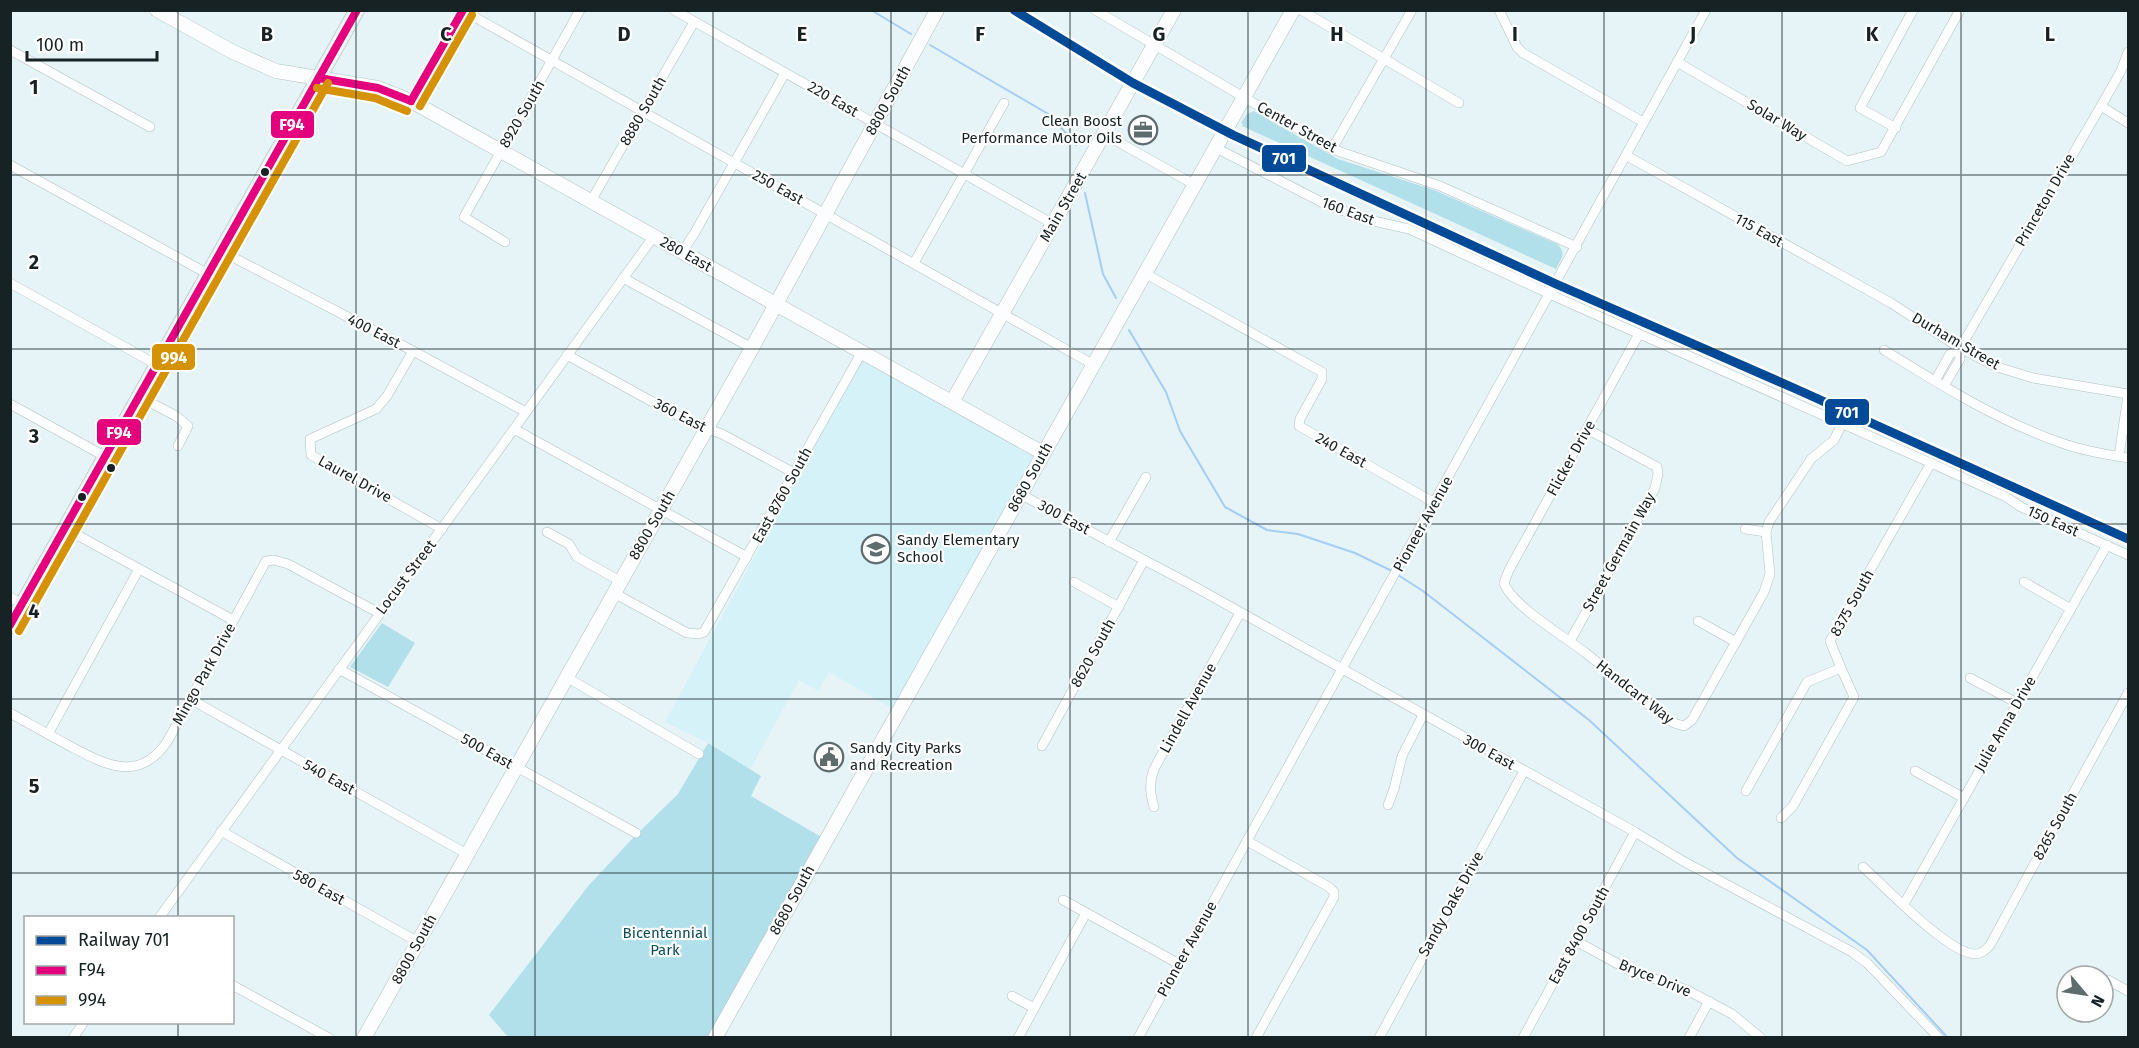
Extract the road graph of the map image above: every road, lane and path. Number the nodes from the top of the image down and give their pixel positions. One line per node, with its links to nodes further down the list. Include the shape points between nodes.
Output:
1 (157, 10): 24 (street, via 261,65)
2 (357, 10): 24 (main road)
3 (580, 10): 21 (street, 8920 South)
4 (674, 10): 16 (street, 220 East)
5 (937, 10): 32 (street, 8800 South)
6 (1095, 10): 17 (street, Center Street)
7 (1174, 10): 17 (street, Main Street)
8 (1293, 10): 25 (street, 8680 South)
9 (1302, 10): 20 (street)
10 (1412, 10): 20 (street)
11 (1499, 10): 31 (street, via 1523,53)
12 (1706, 10): 22 (street, Pioneer Avenue)
13 (1913, 10): 35 (street, via 1860,108)
14 (1960, 10): 35 (street)
15 (462, 11): 21 (street, 250 East); 26 (street)
16 (694, 22): 23 (street, 220 East); 30 (street, 8880 South)
17 (1155, 45): 25 (street, Center Street); 36 (street, Main Street)
18 (10, 50): 34 (street)
19 (2128, 52): 29 (street, Princeton Drive)
20 (1384, 58): 27 (street); 38 (street)
21 (552, 61): 30 (street, 250 East); 39 (street, 8920 South)
22 (1677, 62): 31 (street, Pioneer Avenue); 35 (street, Solar Way, via 1846,161 1881,152)
23 (785, 73): 32 (street, 220 East); 41 (street)
24 (319, 78): 26 (street, 280 East, via 378,88); 51 (main road)
25 (1244, 98): 37 (street, 8680 South); 38 (street, Center Street)
26 (411, 100): 39 (street, 280 East)
27 (1459, 103)
28 (1004, 104): 43 (street)
29 (2101, 106): 33 (street); 64 (street, Princeton Drive)
30 (642, 111): 41 (street, 250 East); 45 (street, 8880 South)
31 (1643, 122): 40 (street, Pioneer Avenue)
32 (875, 123): 43 (street, 220 East); 46 (street, 8800 South)
33 (2128, 123)
34 (150, 127)
35 (1896, 128)
36 (1104, 134): 44 (street); 47 (street, Main Street)
37 (1216, 148): 44 (street, 8680 South); 58 (street, 160 East, via 1331,207 1409,229)
38 (1332, 149): 50 (street, Center Street, via 1440,186)
39 (501, 150): 45 (street, 280 East); 49 (street, 8920 South, via 464,217)
40 (1627, 156): 50 (street, Pioneer Avenue); 59 (street, 115 East)
41 (734, 163): 46 (street, 250 East); 52 (street)
42 (10, 165): 54 (street)
43 (964, 174): 47 (street, 220 East); 53 (street)
44 (1195, 185): 55 (street, 8680 South)
45 (591, 201): 48 (street, 280 East)
46 (825, 214): 53 (street, 250 East); 60 (street, 8800 South)
47 (1053, 224): 61 (street, Main Street)
48 (654, 236): 52 (street, 280 East); 56 (street, Locust Street)
49 (505, 243)
50 (1576, 247): 58 (street, Pioneer Avenue)
51 (221, 251): 54 (main road); 66 (street, 400 East)
52 (682, 252): 60 (street, 280 East)
53 (914, 263): 61 (street, 250 East)
54 (208, 274): 69 (main road)
55 (1146, 274): 70 (street, 8680 South); 90 (street, 240 East, via 1322,372 1299,426)
56 (623, 278): 63 (street); 68 (street, Locust Street)
57 (10, 283): 69 (street)
58 (1551, 294): 62 (street, 150 East); 90 (street, Pioneer Avenue)
59 (1891, 303): 64 (street, Durham Street)
60 (776, 304): 63 (street, 8800 South); 67 (street, 280 East)
61 (1003, 313): 70 (street, 250 East); 75 (street, Main Street)
62 (1639, 334): 78 (street, 150 East); 80 (street, Flicker Drive)
63 (752, 348): 81 (street, 8800 South)
64 (1960, 349): 71 (street, via 1950,354); 72 (street, via 1960,359); 73 (street, Durham Street, via 2015,374)
65 (1884, 350): 71 (street)
66 (413, 351): 77 (street, 400 East); 93 (street, Laurel Drive, via 376,409 310,439 311,454)
67 (862, 352): 75 (street, 280 East); 87 (street, East 8760 South)
68 (567, 355): 77 (street, Locust Street); 81 (street, 360 East)
69 (157, 365): 74 (main road)
70 (1094, 365): 83 (street, 8680 South)
71 (1935, 381): 72 (street)
72 (1944, 386): 85 (street, via 2035,433 2067,445)
73 (2128, 394): 85 (street)
74 (140, 397): 82 (street, via 188,426); 84 (main road)
75 (952, 402): 83 (street, 280 East)
76 (10, 404): 84 (street)
77 (526, 412): 79 (street, Locust Street)
78 (1842, 424): 86 (street, 150 East); 96 (street, via 1834,440 1811,459 1773,513)
79 (514, 429): 91 (street); 93 (street, Locust Street)
80 (1587, 429): 105 (street, Flicker Drive); 115 (street, Street Germain Way, via 1657,467 1658,474 1655,488)
81 (706, 430): 87 (street, 360 East, via 722,434); 91 (street, 8800 South)
82 (178, 446)
83 (1043, 453): 89 (street, 8680 South)
84 (106, 457): 92 (main road)
85 (2124, 457)
86 (1930, 463): 98 (street, 150 East); 117 (street, 8375 South, via 1830,640)
87 (794, 473): 100 (street, East 8760 South)
88 (1146, 477): 97 (street)
89 (1020, 494): 97 (street, 300 East); 157 (street, 8680 South)
90 (1435, 503): 119 (street, Pioneer Avenue)
91 (661, 510): 100 (street); 106 (street, 8800 South)
92 (66, 529): 102 (street); 107 (main road)
93 (442, 529): 110 (street, Locust Street)
94 (1745, 529): 96 (street)
95 (548, 532): 106 (street, via 569,544 577,557)
96 (1766, 532): 116 (street, Handcart Way, via 1768,583)
97 (1109, 542): 101 (street, 300 East)
98 (2107, 545): 99 (street, 150 East); 109 (street, Julie Anna Drive)
99 (2128, 555)
100 (747, 557): 106 (street, East 8760 South, via 708,627 699,634 687,633)
101 (1144, 560): 108 (street, 8620 South); 111 (street, 300 East)
102 (139, 569): 112 (street); 127 (street)
103 (1074, 582): 108 (street)
104 (2024, 582): 109 (street)
105 (1504, 583): 115 (street, Handcart Way, via 1510,594)
106 (617, 587): 120 (street, 8800 South)
107 (17, 601): 114 (main road)
108 (1119, 607): 128 (street, 8620 South)
109 (2071, 609): 124 (street, Julie Anna Drive)
110 (379, 613): 112 (street, Mingo Park Drive, via 295,567 274,560 266,561); 118 (street, Locust Street)
111 (1240, 613): 119 (street, 300 East); 137 (street, Lindell Avenue, via 1154,769 1150,780)
112 (233, 621): 123 (street, Mingo Park Drive)
113 (1698, 621): 116 (street)
114 (10, 626)
115 (1570, 641): 116 (street, Handcart Way, via 1669,720 1684,726 1695,715)
116 (1736, 642)
117 (1841, 668): 134 (street, via 1807,682); 138 (street, via 1854,697 1793,806)
118 (339, 669): 129 (street, Locust Street); 131 (street, 500 East)
119 (1341, 669): 126 (street, 300 East); 142 (street, Pioneer Avenue)
120 (566, 677): 130 (street); 131 (street, 8800 South)
121 (1970, 678): 124 (street)
122 (2128, 693): 146 (street, 8265 South, via 1983,953 1967,953 1947,942)
123 (190, 699): 127 (street, Mingo Park Drive, via 161,750 154,758 135,766 104,764); 129 (street, 540 East)
124 (2017, 703): 135 (street, Julie Anna Drive)
125 (10, 713): 127 (street, Mingo Park Drive)
126 (1423, 715): 132 (street, 300 East); 136 (street, via 1402,756)
127 (48, 734)
128 (1042, 746)
129 (280, 749): 139 (street, Locust Street); 143 (street, 540 East)
130 (699, 754)
131 (516, 767): 141 (street, 500 East); 143 (street, 8800 South)
132 (1524, 771): 140 (street, 300 East); 164 (street, Sandy Oaks Drive)
133 (1915, 771): 135 (street)
134 (1746, 791)
135 (1964, 798): 146 (street, Julie Anna Drive)
136 (1388, 805)
137 (1154, 807)
138 (1781, 818)
139 (220, 831): 148 (street, Locust Street); 150 (street, 580 East)
140 (1635, 832): 149 (street, East 8400 South); 168 (street, 300 East, via 1867,963)
141 (636, 833)
142 (1247, 842): 151 (street, Pioneer Avenue); 163 (street, via 1334,892)
143 (467, 854): 150 (street, 8800 South)
144 (1863, 867): 146 (street)
145 (1063, 900): 147 (street)
146 (1904, 904)
147 (1086, 913): 151 (street); 155 (street)
148 (160, 916)
149 (1576, 941): 154 (street, Bryce Drive, via 1629,970); 165 (street, East 8400 South)
150 (418, 942): 160 (street, 8800 South)
151 (1179, 964): 162 (street, Pioneer Avenue)
152 (234, 986): 159 (street)
153 (1012, 996): 155 (street)
154 (1708, 1001): 166 (street); 167 (street, Bryce Drive)
155 (1034, 1008): 161 (street)
156 (83, 1024): 158 (street)
157 (718, 1036)
158 (73, 1038)
159 (329, 1038)
160 (364, 1038)
161 (1018, 1038)
162 (1138, 1038)
163 (1256, 1038)
164 (1379, 1038)
165 (1523, 1038)
166 (1689, 1038)
167 (1761, 1038)
168 (1939, 1038)

